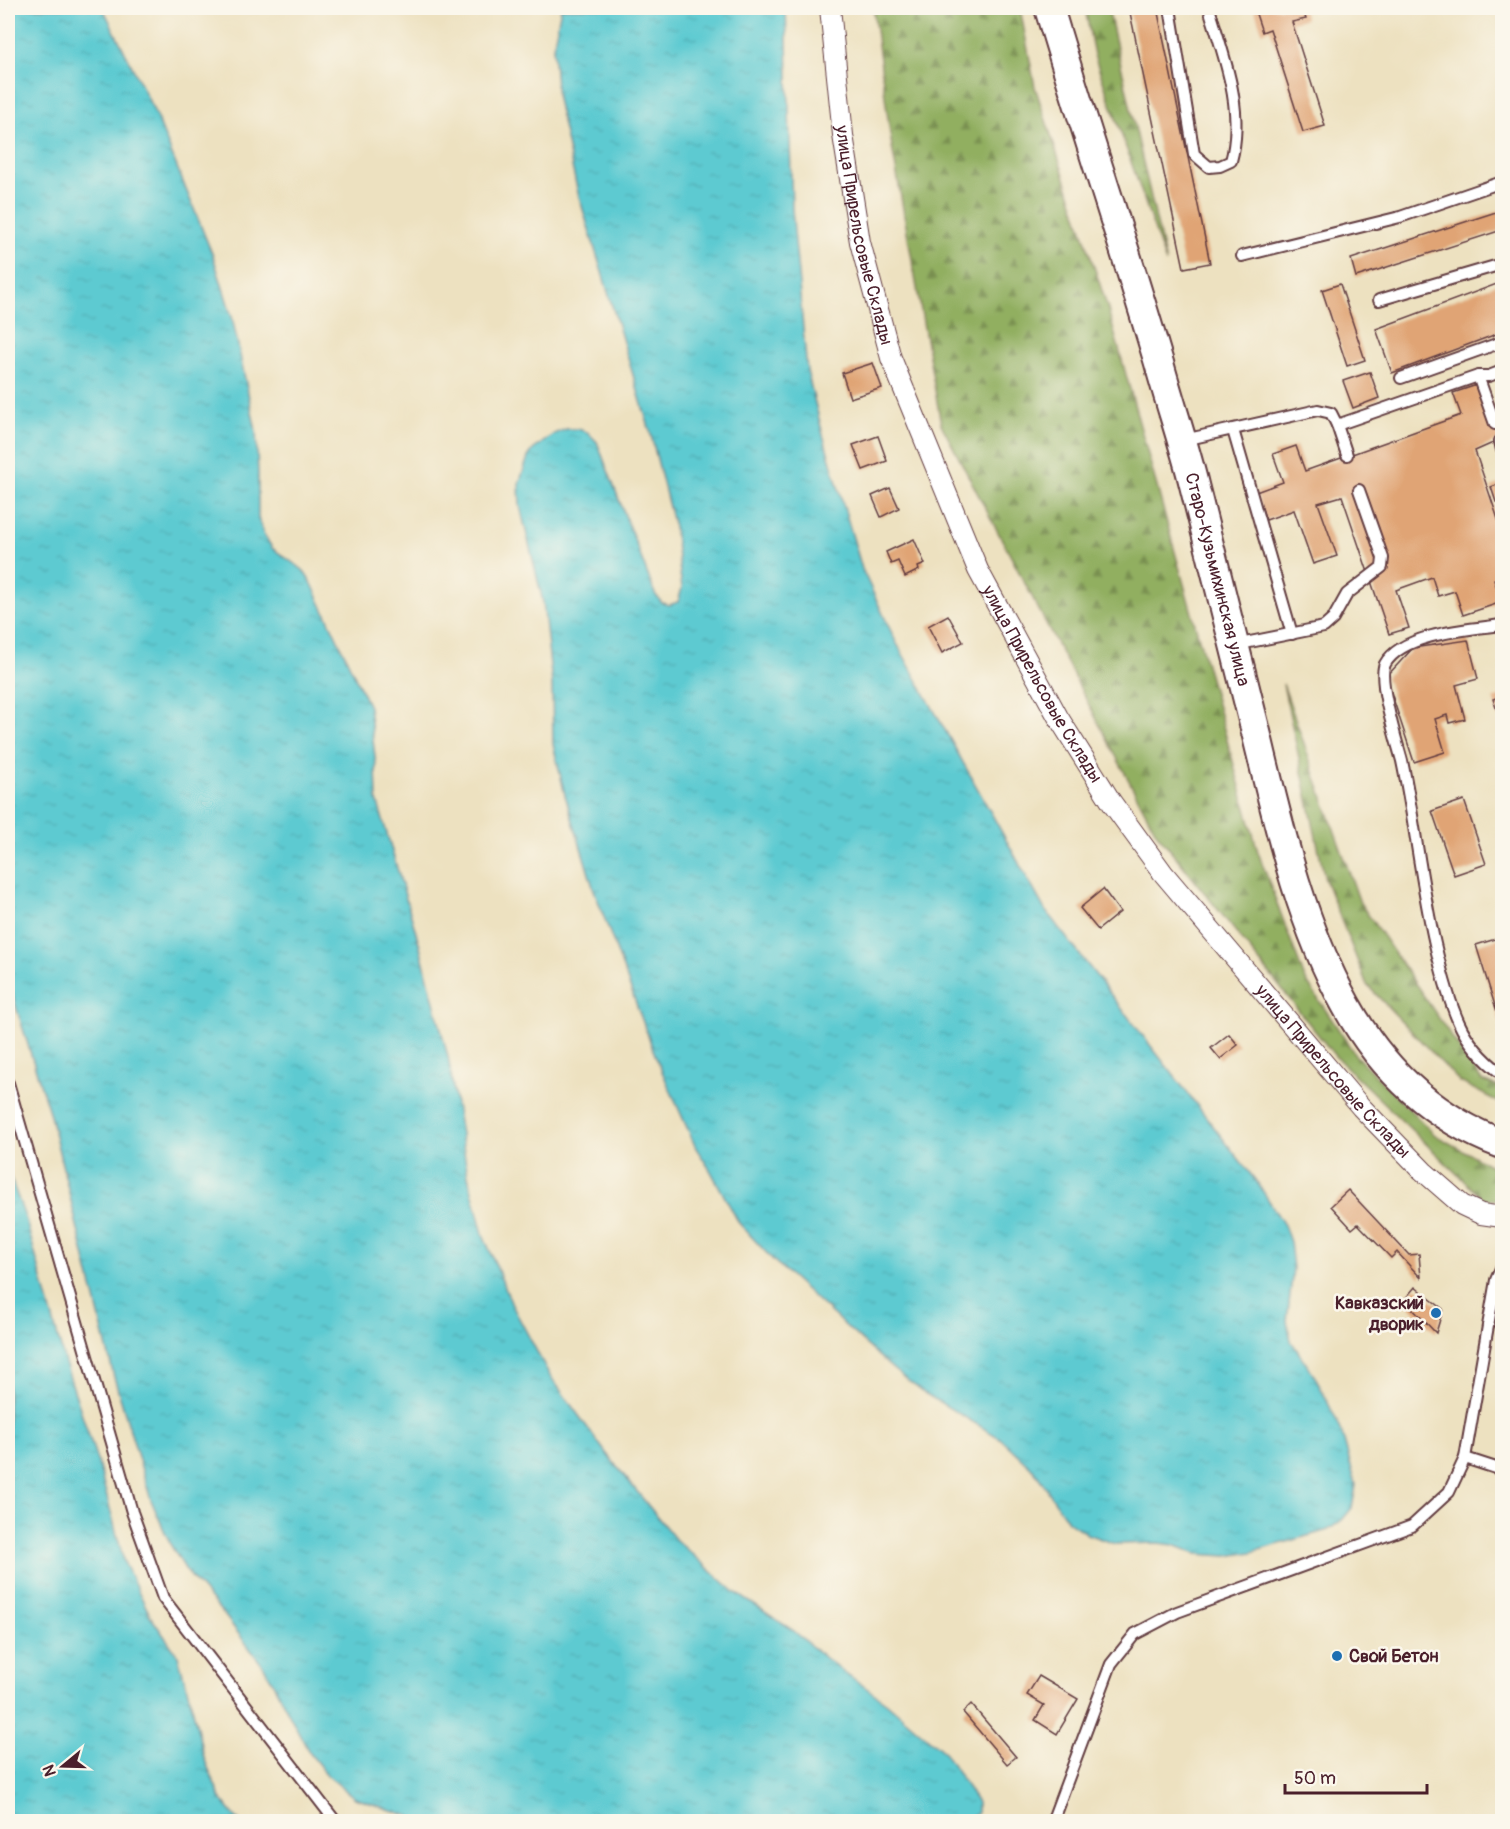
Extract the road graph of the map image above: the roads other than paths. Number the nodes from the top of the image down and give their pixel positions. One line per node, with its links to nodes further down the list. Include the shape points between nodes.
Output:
1 (830, 8): 27 (street, улица Прирельсовые Склады, via 843,135 860,242 891,358 978,570 1058,717 1112,803 1163,873 1361,1107 1462,1205 1481,1214)
2 (1049, 8): 16 (main road, Старо-Кузьмихинская улица)
3 (1170, 8): 4 (lane, via 1194,154 1209,167 1231,161 1236,105)
4 (1209, 8)
5 (1503, 182): 6 (lane, via 1400,217)
6 (1242, 256)
7 (1503, 264): 8 (lane)
8 (1379, 300)
9 (1503, 342): 12 (lane)
10 (1503, 371): 11 (lane)
11 (1478, 376): 13 (lane); 14 (lane)
12 (1401, 378)
13 (1495, 424)
14 (1337, 425): 15 (lane, via 1331,413 1318,410); 17 (lane)
15 (1233, 430): 16 (lane); 20 (lane)
16 (1182, 440): 21 (main road, Старо-Кузьмихинская улица)
17 (1347, 455)
18 (1359, 490): 20 (lane, via 1383,558 1382,567 1347,594 1324,627)
19 (1503, 625): 22 (lane, via 1415,641 1397,650 1384,665 1384,687 1441,970 1459,1023 1485,1060)
20 (1292, 634): 21 (lane)
21 (1235, 645): 24 (main road, Старо-Кузьмихинская улица, via 1288,858 1329,971 1377,1053 1418,1097)
22 (1503, 1074)
23 (8, 1083): 31 (lane, via 132,1512 163,1598)
24 (1445, 1114): 25 (main road, Старо-Кузьмихинская улица); 26 (main road, Старо-Кузьмихинская улица)
25 (1503, 1129)
26 (1503, 1144)
27 (1503, 1217)
28 (1503, 1266): 29 (lane, via 1496,1280)
29 (1465, 1458): 30 (lane); 32 (lane, via 1449,1492 1412,1526 1178,1612 1135,1634 1111,1665)
30 (1503, 1470)
31 (336, 1821)
32 (1052, 1821)

